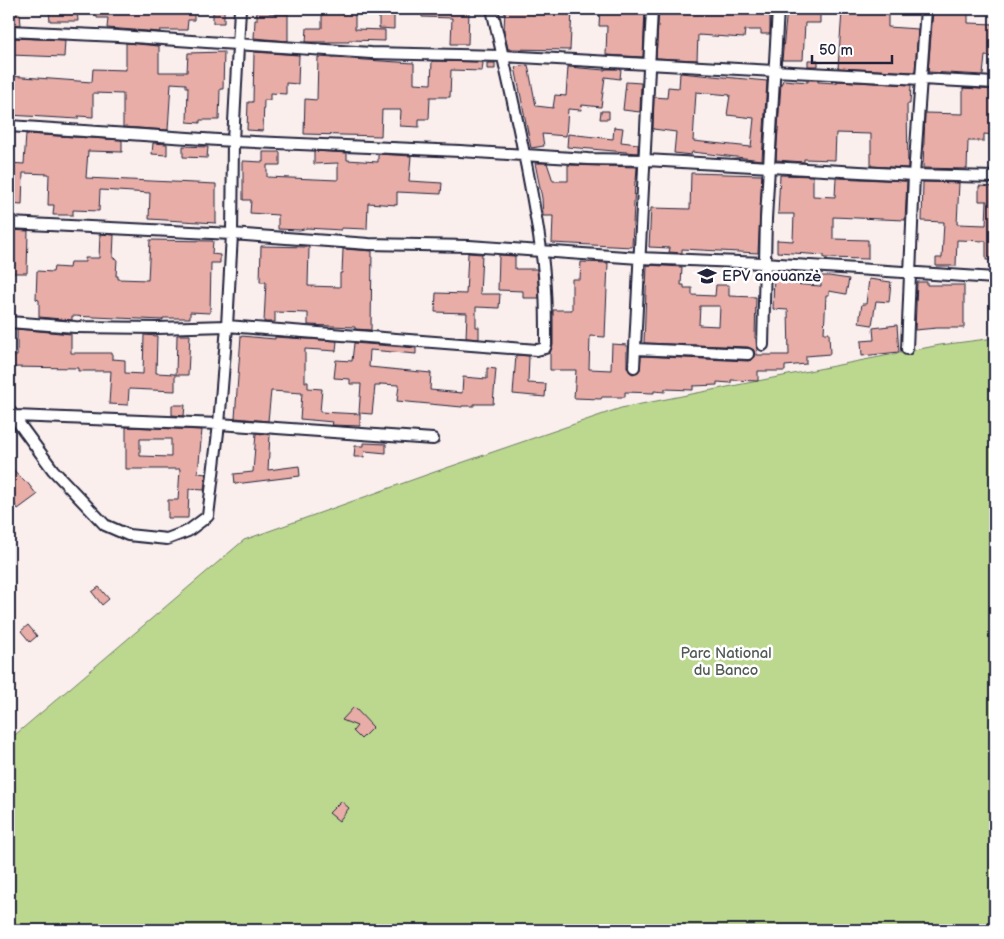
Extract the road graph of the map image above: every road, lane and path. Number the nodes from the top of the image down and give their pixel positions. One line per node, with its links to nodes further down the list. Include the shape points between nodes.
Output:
1 (240, 9): 7 (street)
2 (492, 9): 8 (street)
3 (652, 9): 9 (street)
4 (778, 9): 10 (street)
5 (926, 9): 11 (street)
6 (9, 31): 7 (street)
7 (239, 46): 8 (street, via 371,54); 14 (street)
8 (502, 56): 9 (street); 15 (street)
9 (649, 65): 10 (street); 16 (street)
10 (775, 72): 11 (street); 17 (street)
11 (921, 80): 12 (street); 18 (street)
12 (995, 83)
13 (9, 126): 14 (street)
14 (233, 141): 15 (street); 21 (street)
15 (524, 154): 16 (street); 22 (street)
16 (646, 160): 17 (street); 23 (street)
17 (768, 167): 18 (street); 24 (street)
18 (914, 175): 19 (street); 25 (street)
19 (995, 177)
20 (9, 223): 21 (street)
21 (232, 234): 22 (street, via 369,244); 28 (street)
22 (542, 250): 23 (street); 28 (street, via 546,345 542,349)
23 (639, 258): 24 (street); 30 (street)
24 (764, 263): 25 (street); 29 (street)
25 (910, 273): 26 (street); 31 (street)
26 (995, 278)
27 (9, 322): 28 (street, via 75,327)
28 (227, 326): 35 (street)
29 (763, 345)
30 (635, 349): 32 (street); 33 (street)
31 (907, 349)
32 (748, 354)
33 (634, 367)
34 (12, 413): 35 (street); 35 (street, via 53,470 105,526 128,535 167,539 188,531 208,516)
35 (219, 424): 36 (street)
36 (433, 439)

